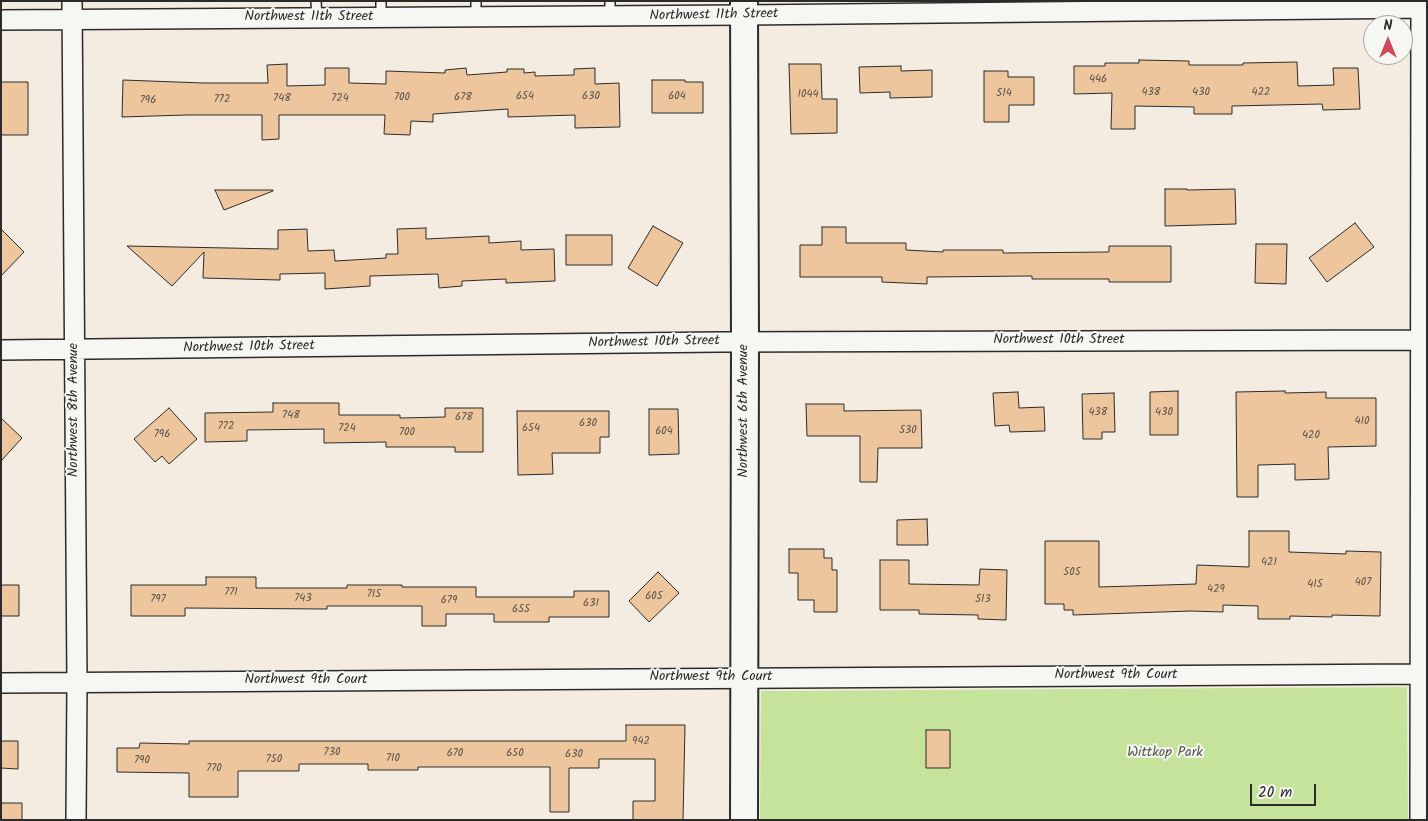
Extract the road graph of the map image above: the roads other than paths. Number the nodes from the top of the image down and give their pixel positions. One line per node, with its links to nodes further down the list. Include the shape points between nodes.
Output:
1 (72, 1): 9 (street, Northwest 8th Avenue)
2 (1423, 6): 3 (street, Northwest 11th Street); 10 (street)
3 (744, 8): 5 (street, Northwest 11th Street); 11 (street, Northwest 6th Avenue)
4 (476, 9): 5 (street, Northwest 11th Street); 7 (street, Northwest 11th Street)
5 (610, 9)
6 (317, 10): 7 (street, Northwest 11th Street); 9 (street, Northwest 11th Street)
7 (381, 10)
8 (1, 20): 9 (street, Northwest 11th Street)
9 (72, 20): 13 (street, Northwest 8th Avenue)
10 (1423, 340): 11 (street, Northwest 10th Street); 14 (street)
11 (745, 342): 13 (street, Northwest 10th Street); 15 (street, Northwest 6th Avenue)
12 (1, 350): 13 (street, Northwest 10th Street)
13 (74, 350): 17 (street, Northwest 8th Avenue)
14 (1420, 674): 15 (street, Northwest 9th Court); 20 (street)
15 (745, 678): 17 (street, Northwest 9th Court); 19 (street, Northwest 6th Avenue)
16 (1, 683): 17 (street, Northwest 9th Court)
17 (77, 683): 18 (street, Northwest 8th Avenue)
18 (76, 820)
19 (744, 820)
20 (1420, 820)

